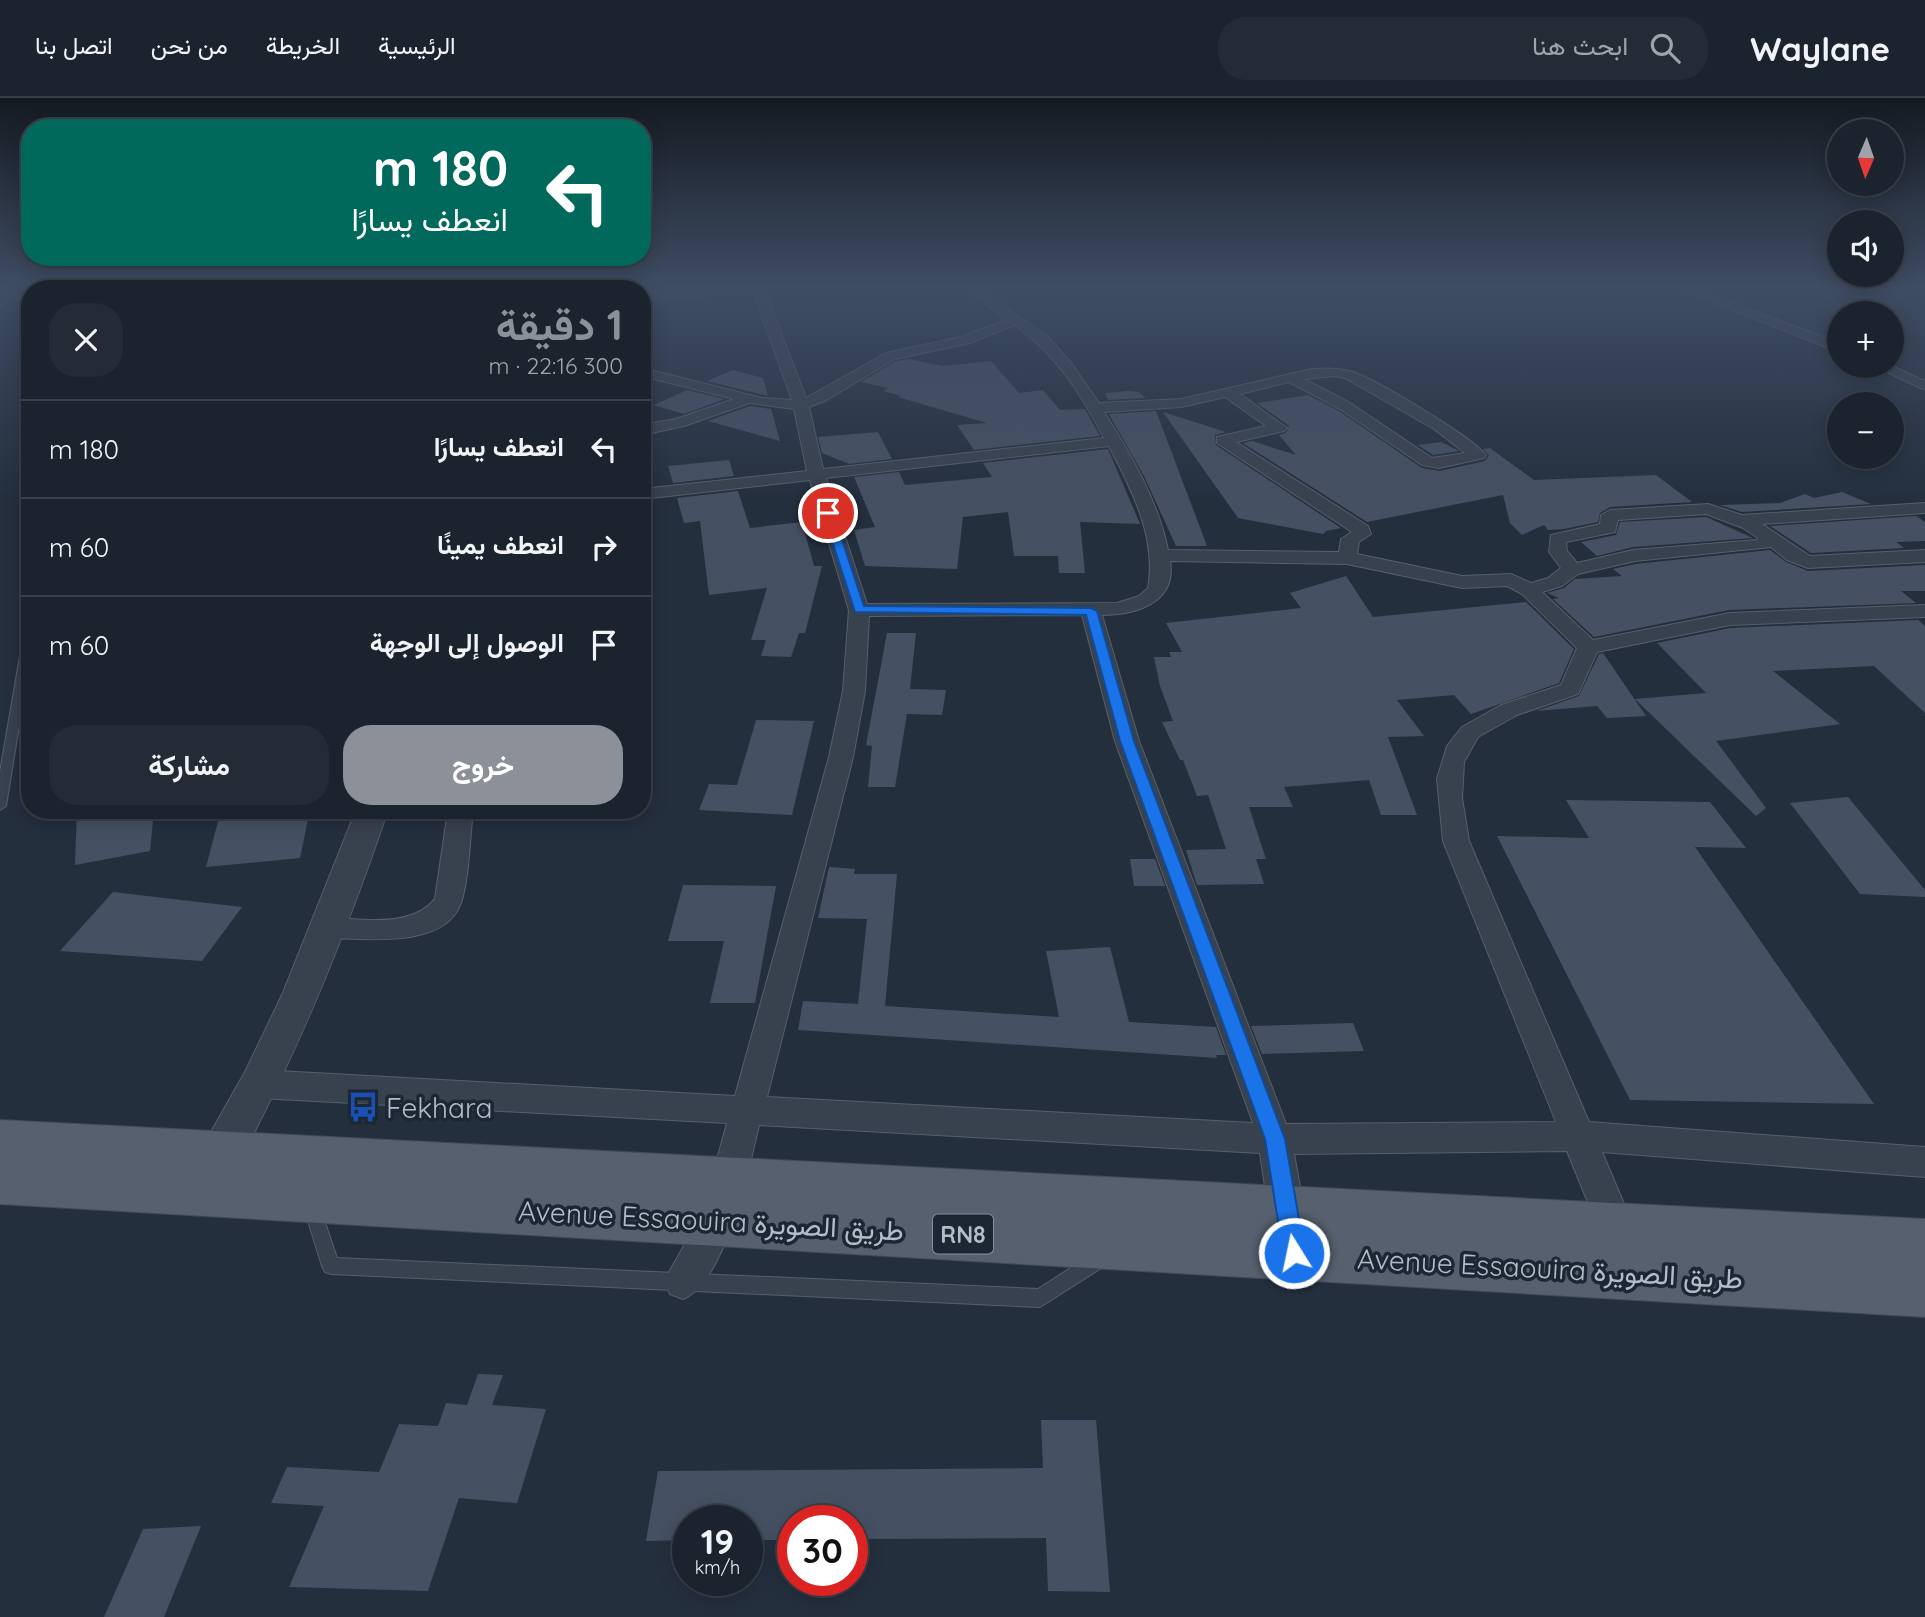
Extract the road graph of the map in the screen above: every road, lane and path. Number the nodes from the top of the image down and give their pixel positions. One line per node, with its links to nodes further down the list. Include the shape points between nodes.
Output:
1 (784, 359): 10 (street)
2 (886, 359): 10 (street)
3 (1062, 359): 11 (street)
4 (651, 374): 9 (street)
5 (1904, 376): 7 (street)
6 (1291, 378): 6 (street, via 1326,371 1349,375 1439,426 1478,455 1428,462 1345,406); 8 (street)
7 (1925, 386)
8 (1228, 393): 11 (street, via 1165,405); 21 (street, via 1279,428 1223,440 1362,530 1363,534 1350,539)
9 (749, 399): 10 (street); 12 (street)
10 (801, 405): 14 (street)
11 (1093, 408): 13 (street)
12 (651, 428)
13 (1115, 441): 14 (street); 19 (street, via 1138,488)
14 (816, 473): 15 (street); 24 (street)
15 (651, 493)
16 (1925, 509): 17 (street, via 1745,520)
17 (1749, 524): 18 (street); 22 (street, via 1708,509 1610,515 1608,528 1557,539 1558,552)
18 (1768, 536): 20 (street, via 1808,562); 22 (street, via 1764,545 1757,547 1633,556)
19 (1160, 555): 21 (street); 25 (street, via 1161,580 1146,601)
20 (1925, 556)
21 (1347, 558): 23 (street, via 1462,582 1506,579)
22 (1572, 569): 23 (street, via 1555,582)
23 (1529, 590): 27 (street)
24 (859, 610): 25 (street); 34 (street, via 854,691 841,757)
25 (1091, 611): 36 (street, via 1127,741)
26 (1925, 611): 27 (street, via 1730,619)
27 (1588, 647): 35 (street, via 1570,689 1505,712 1465,735 1448,770 1447,798 1456,841)
28 (21, 681): 29 (lane)
29 (0, 806)
30 (369, 819): 32 (street)
31 (460, 819): 32 (street, via 448,902 440,914 412,926)
32 (332, 928): 33 (street)
33 (259, 1084): 34 (street); 39 (street)
34 (747, 1112): 36 (street); 42 (street)
35 (1580, 1136): 36 (street); 38 (street); 46 (street)
36 (1275, 1139): 43 (street)
37 (0, 1142): 39 (main road, Avenue Essaouira طريق الصويرة / RN8)
38 (1925, 1162)
39 (211, 1172): 40 (main road, Avenue Essaouira طريق الصويرة / RN8); 41 (main road, Avenue Essaouira طريق الصويرة / RN8); 42 (main road, Avenue Essaouira طريق الصويرة / RN8)
40 (0, 1181)
41 (309, 1198): 42 (main road, Avenue Essaouira طريق الصويرة / RN8); 47 (lane, via 331,1266)
42 (724, 1199): 43 (main road, Avenue Essaouira طريق الصويرة / RN8); 44 (main road, Avenue Essaouira طريق الصويرة / RN8); 47 (street)
43 (1290, 1232): 44 (main road, Avenue Essaouira طريق الصويرة / RN8); 46 (main road, Avenue Essaouira طريق الصويرة / RN8)
44 (1125, 1243): 47 (lane, via 1040,1298)
45 (1925, 1244): 46 (main road, Avenue Essaouira طريق الصويرة / RN8)
46 (1626, 1250): 48 (main road, Avenue Essaouira طريق الصويرة / RN8)
47 (683, 1282)
48 (1925, 1290)

